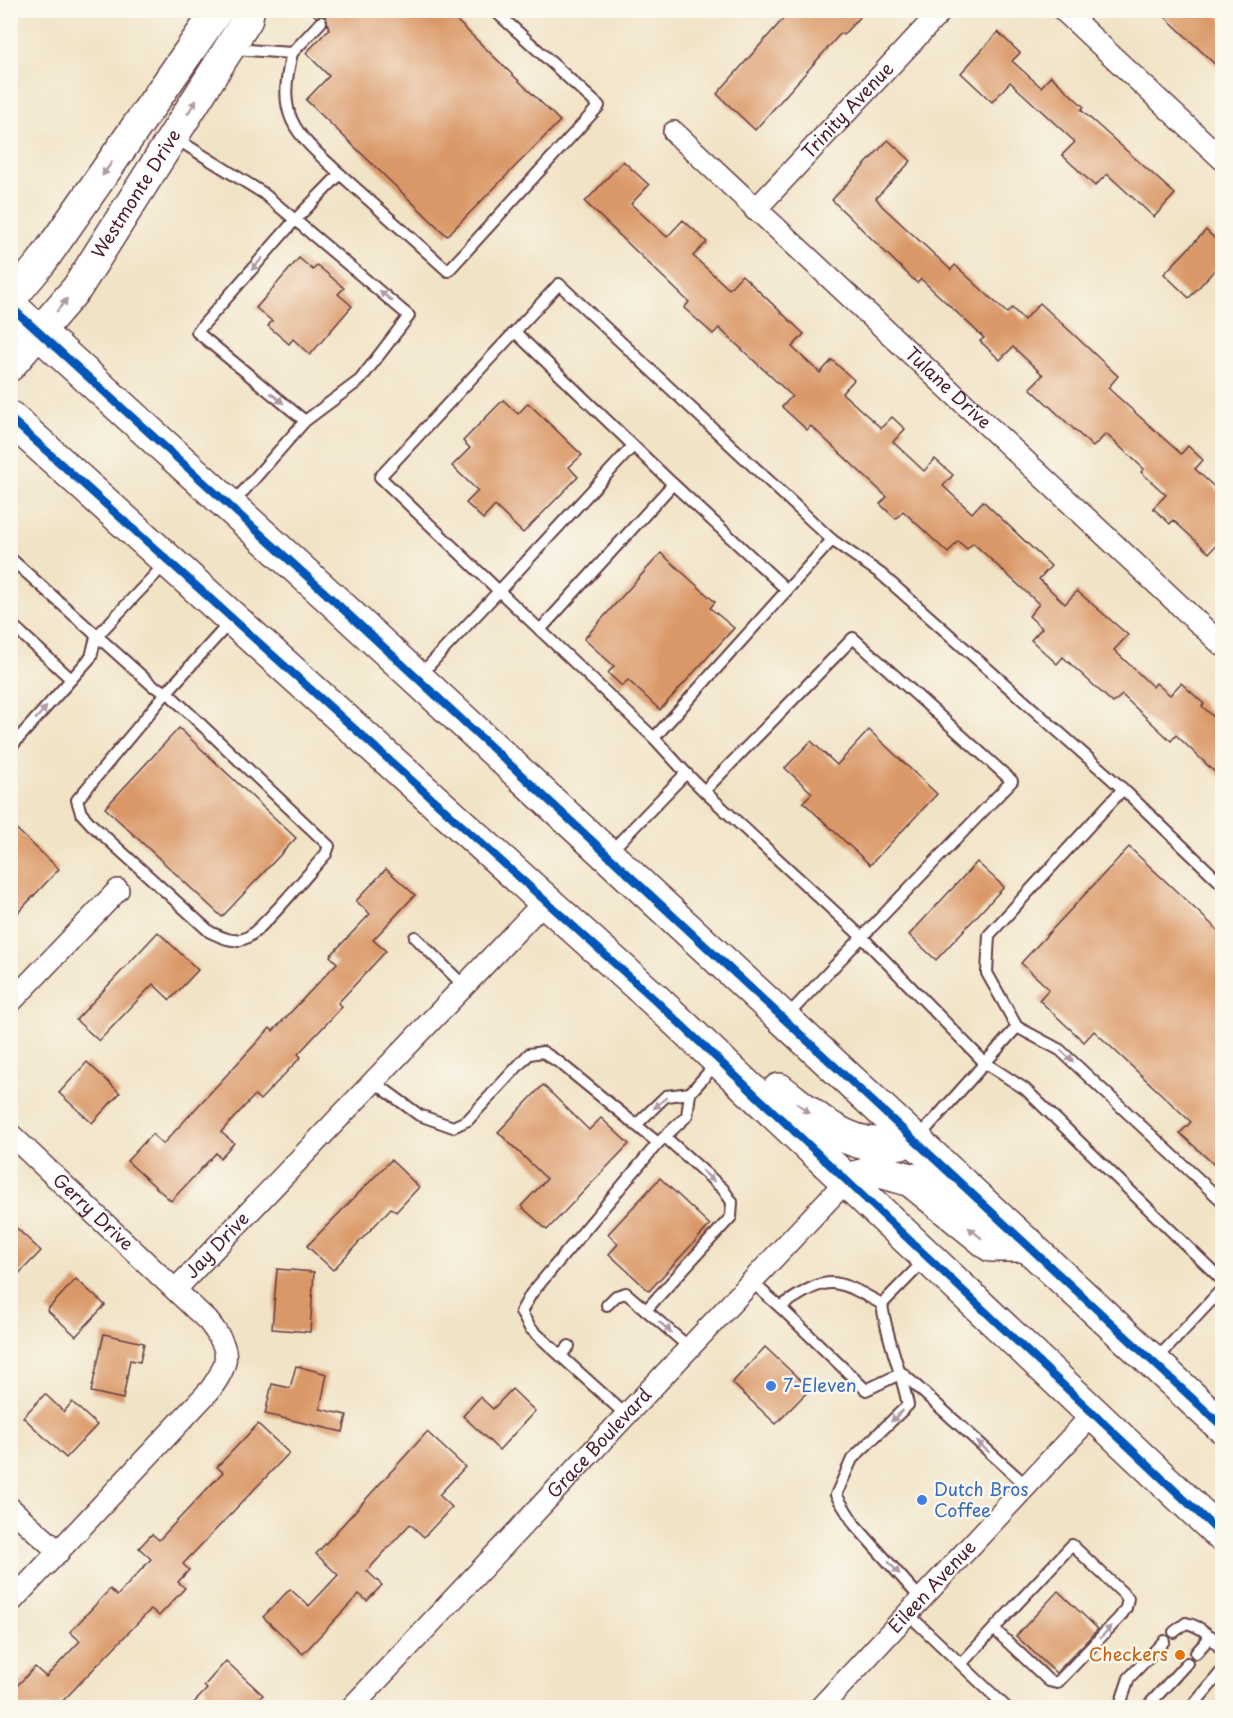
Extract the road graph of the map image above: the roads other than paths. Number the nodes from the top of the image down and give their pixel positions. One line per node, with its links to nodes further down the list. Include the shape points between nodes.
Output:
1 (249, 10): 7 (street, Westmonte Drive)
2 (494, 10): 12 (lane, via 599,106 448,271)
3 (942, 10): 13 (street, Trinity Avenue)
4 (1063, 10): 11 (street)
5 (210, 13): 15 (street, Westmonte Drive, one-way to 15, via 40,263)
6 (321, 22): 8 (lane)
7 (229, 49): 8 (lane); 10 (street, Westmonte Drive, one-way to 7)
8 (292, 53): 12 (lane, via 286,111 305,142)
9 (674, 132): 13 (street, Tulane Drive)
10 (173, 136): 14 (lane, via 263,193); 18 (street, Westmonte Drive, one-way to 10, via 76,288)
11 (1222, 159)
12 (340, 174): 14 (lane)
13 (755, 210): 34 (street, Tulane Drive)
14 (295, 219): 21 (lane, one-way to 21, via 197,333); 21 (lane, one-way to 14, via 360,380 409,316)
15 (10, 300)
16 (10, 306): 18 (main road)
17 (515, 332): 22 (lane); 25 (lane, via 559,284); 29 (lane, via 380,477)
18 (40, 333): 19 (street, Westmonte Drive); 24 (main road)
19 (10, 366)
20 (10, 418): 27 (main road)
21 (305, 421): 24 (lane)
22 (633, 446): 23 (lane); 29 (lane)
23 (673, 484): 28 (lane); 32 (lane)
24 (231, 505): 35 (main road)
25 (832, 540): 28 (lane); 41 (lane, via 881,574)
26 (10, 558): 33 (lane)
27 (168, 561): 30 (main road); 33 (lane)
28 (787, 590): 38 (lane)
29 (499, 591): 32 (lane); 35 (lane)
30 (232, 618): 37 (lane); 46 (main road)
31 (10, 623): 36 (lane)
32 (540, 630): 38 (lane)
33 (96, 637): 36 (lane, via 91,657); 37 (lane, via 153,686)
34 (1222, 645)
35 (417, 678): 43 (main road)
36 (71, 679): 39 (lane, one-way to 36)
37 (167, 692): 37 (lane, via 329,846 326,854 245,939 227,940 210,932 91,824 76,800)
38 (654, 738): 40 (lane)
39 (10, 748)
40 (686, 773): 42 (lane); 43 (lane)
41 (1123, 789): 44 (lane); 53 (lane, via 989,935 987,973)
42 (704, 791): 48 (lane); 48 (lane, via 853,638 1012,782)
43 (608, 854): 52 (main road)
44 (1222, 884)
45 (118, 890): 51 (street)
46 (546, 900): 49 (street, Jay Drive); 50 (main road)
47 (415, 937): 49 (lane)
48 (862, 937): 52 (lane); 55 (lane)
49 (464, 986): 56 (street, Jay Drive)
50 (654, 999): 54 (main road); 61 (main road, one-way to 61, via 727,1048 814,1118 845,1136 876,1144)
51 (10, 1003)
52 (785, 1018): 61 (main road)
53 (1017, 1027): 55 (lane); 63 (lane, one-way to 63, via 1060,1050)
54 (720, 1060): 57 (lane); 62 (main road)
55 (985, 1063): 61 (lane); 66 (lane, via 1025,1089)
56 (373, 1081): 58 (lane, via 419,1115 453,1127 468,1120 529,1054 543,1052); 68 (street, Jay Drive)
57 (690, 1093): 58 (lane, one-way to 58, via 666,1096); 60 (lane, via 687,1116)
58 (636, 1125): 60 (lane)
59 (10, 1134): 68 (street, Gerry Drive)
60 (662, 1140): 73 (lane, one-way to 73, via 723,1189 732,1202 731,1217); 76 (lane, via 531,1294 521,1312 530,1328)
61 (917, 1140): 64 (main road)
62 (848, 1180): 64 (main road, one-way to 62, via 991,1245 911,1180 880,1172); 65 (main road); 67 (street, Grace Boulevard)
63 (1222, 1201)
64 (1029, 1245): 77 (main road)
65 (928, 1257): 70 (lane); 79 (main road)
66 (1222, 1280)
67 (752, 1282): 72 (lane); 75 (street, Grace Boulevard)
68 (176, 1289): 85 (street, Jay Drive, via 221,1338 227,1355 222,1373)
69 (1222, 1289): 77 (lane)
70 (882, 1304): 72 (lane, via 843,1282 814,1285); 78 (lane, via 885,1328)
71 (607, 1305): 73 (lane, via 626,1293)
72 (780, 1307): 78 (lane, via 866,1390)
73 (646, 1310): 75 (lane, one-way to 75)
74 (569, 1346): 76 (lane)
75 (690, 1348): 80 (street, Grace Boulevard)
76 (561, 1355): 80 (lane)
77 (1154, 1362): 81 (main road)
78 (902, 1374): 82 (lane, one-way to 78); 87 (lane, one-way to 87, via 909,1405 852,1459 836,1495)
79 (1094, 1413): 82 (street, Eileen Avenue); 84 (main road)
80 (626, 1415): 97 (street, Grace Boulevard)
81 (1222, 1426)
82 (1027, 1486): 87 (street, Eileen Avenue)
83 (10, 1508): 85 (street)
84 (1222, 1535)
85 (59, 1552): 86 (street, Jay Drive)
86 (10, 1603)
87 (915, 1607): 95 (lane); 98 (street, Eileen Avenue)
88 (994, 1629): 88 (lane, one-way to 88, via 1049,1681 1057,1683 1120,1617 1128,1598 1072,1545); 95 (lane)
89 (1174, 1632): 90 (lane, via 1186,1623)
90 (1210, 1636): 92 (lane); 93 (lane)
91 (1164, 1641): 100 (lane, via 1129,1678)
92 (1222, 1651)
93 (1196, 1653)
94 (1187, 1663): 101 (lane)
95 (961, 1664): 99 (lane)
96 (1222, 1671): 102 (lane)
97 (351, 1707)
98 (820, 1707)
99 (1007, 1707)
100 (1119, 1707)
101 (1146, 1707)
102 (1191, 1707)

